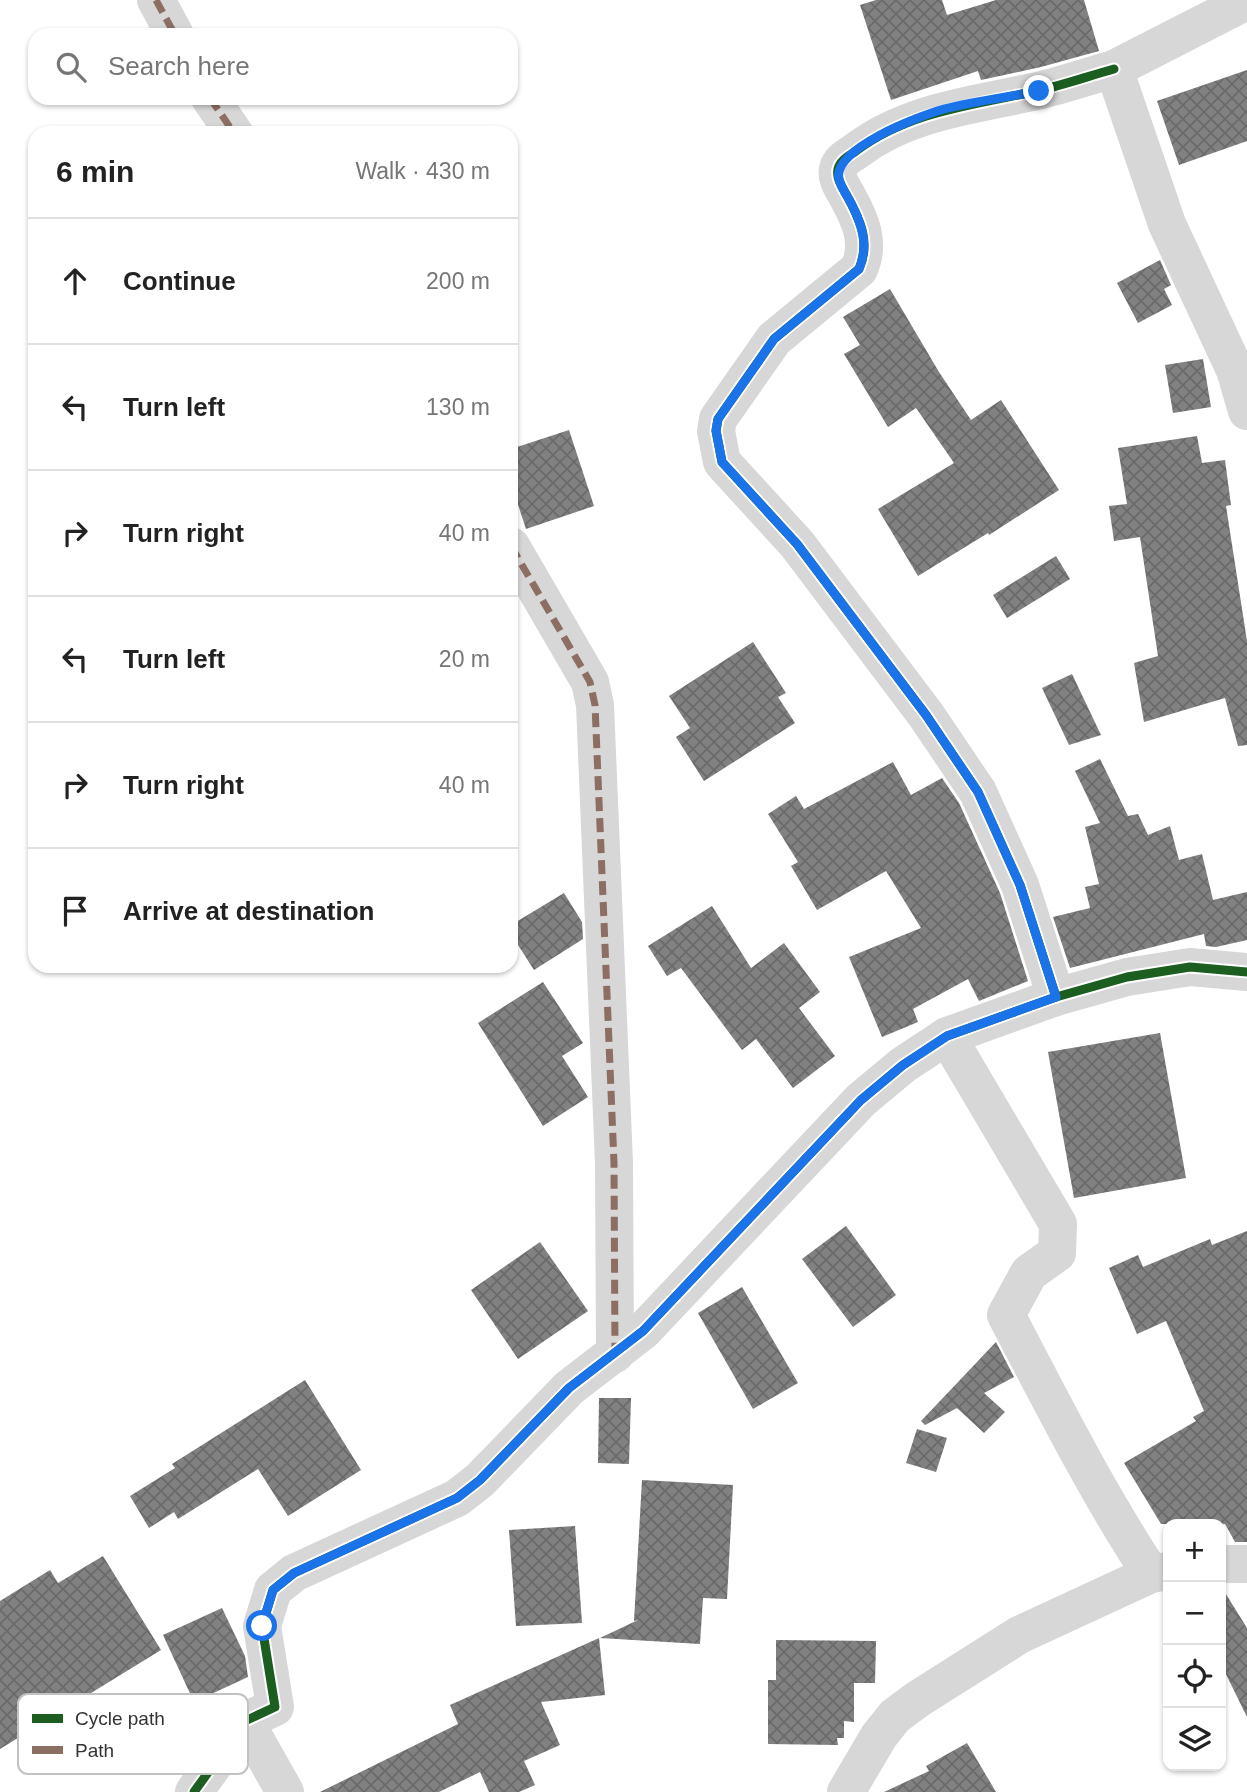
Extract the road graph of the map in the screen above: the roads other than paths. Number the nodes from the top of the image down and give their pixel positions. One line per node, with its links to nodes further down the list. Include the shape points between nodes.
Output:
1 (156, 0): 3 (street)
2 (1247, 1): 4 (street)
3 (171, 28)
4 (1114, 69): 7 (street, via 1167,225 1235,370); 10 (street, via 1039,91 943,110 875,136 841,161 839,183 865,240 859,269 774,339 718,419 716,430 722,462 797,544 978,792 1020,885)
5 (215, 105): 6 (street)
6 (229, 126)
7 (1247, 411)
8 (518, 558): 12 (street, via 590,682 595,705 614,1163)
9 (1247, 972): 10 (street, via 1190,967 1127,977)
10 (1056, 997): 11 (street)
11 (947, 1036): 12 (street, via 861,1100 643,1331); 15 (street, via 1058,1224 1057,1253 1029,1273 1006,1315 1084,1462)
12 (615, 1354): 16 (street, via 569,1388 457,1498 294,1573 273,1590 262,1626 275,1707)
13 (1226, 1564): 14 (street)
14 (1247, 1564)
15 (1160, 1573): 21 (street, via 1019,1634 918,1699 887,1726)
16 (248, 1720)
17 (248, 1726): 20 (street)
18 (207, 1774): 19 (street)
19 (194, 1792)
20 (285, 1792)
21 (846, 1792)

